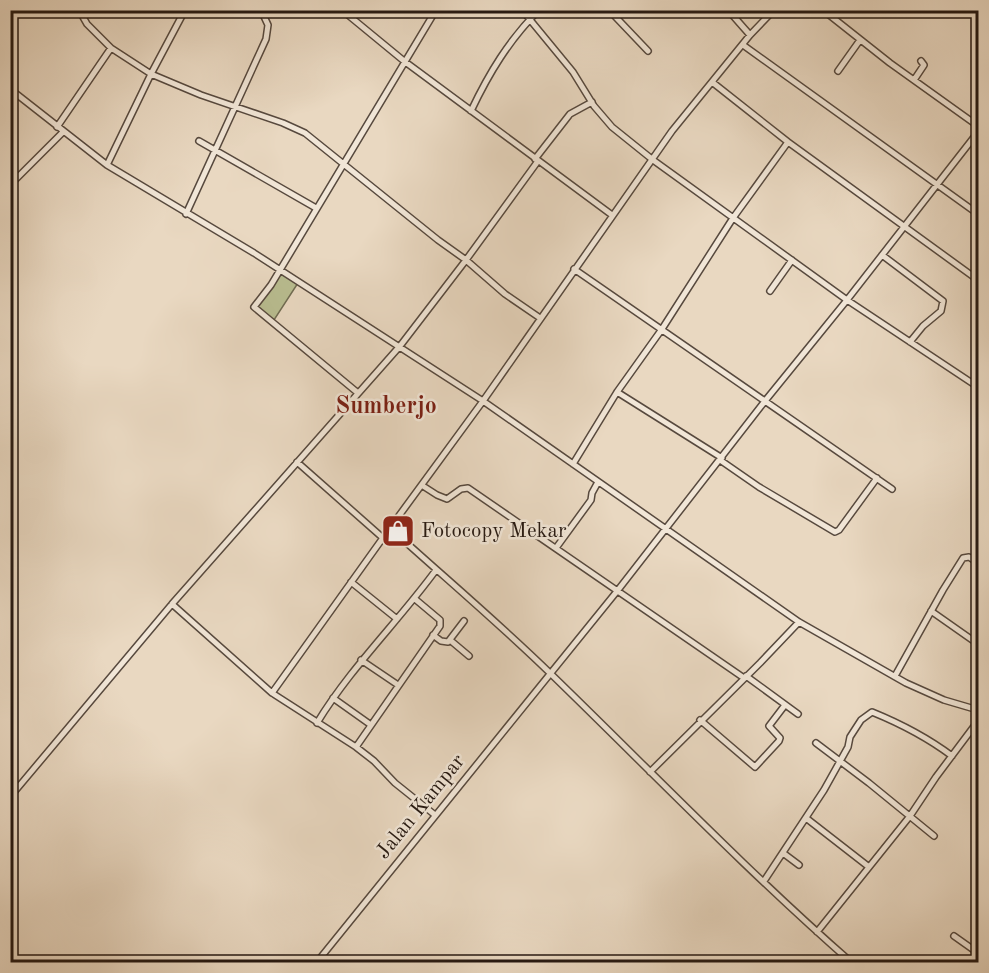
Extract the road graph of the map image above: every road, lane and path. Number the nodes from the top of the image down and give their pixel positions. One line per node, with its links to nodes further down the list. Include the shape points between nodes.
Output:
1 (79, 10): 16 (street)
2 (185, 10): 21 (street)
3 (261, 10): 26 (street, via 268,25 266,39)
4 (342, 10): 18 (street)
5 (436, 10): 18 (street)
6 (522, 10): 12 (street)
7 (539, 10): 12 (street)
8 (609, 10): 17 (street)
9 (728, 10): 13 (street)
10 (774, 10): 13 (street)
11 (823, 10): 14 (street)
12 (530, 20): 25 (street); 27 (street, via 496,62)
13 (750, 35): 15 (street)
14 (860, 40): 20 (street); 22 (street)
15 (743, 45): 23 (street); 39 (street)
16 (111, 48): 21 (street); 29 (street)
17 (648, 51)
18 (404, 61): 27 (street); 38 (street)
19 (921, 61): 22 (street, via 924,65)
20 (838, 71)
21 (151, 74): 26 (street); 37 (street)
22 (914, 80): 28 (street)
23 (712, 82): 33 (street); 36 (street)
24 (10, 89): 29 (street)
25 (593, 104): 35 (street, via 576,110 566,119); 36 (street, via 612,127)
26 (235, 106): 34 (street); 38 (street, via 300,130)
27 (471, 111): 35 (street)
28 (978, 126)
29 (57, 127): 30 (street)
30 (63, 132): 37 (street); 40 (street)
31 (978, 132): 39 (street, Jalan Kampar)
32 (199, 141): 34 (street)
33 (788, 142): 45 (street); 46 (street)
34 (214, 150): 41 (street); 42 (street)
35 (537, 160): 44 (street); 48 (street)
36 (653, 160): 44 (street); 45 (street)
37 (107, 165): 42 (street)
38 (342, 165): 41 (street); 48 (street)
39 (937, 184): 43 (street); 46 (street, Jalan Kampar)
40 (10, 185)
41 (316, 208): 51 (street)
42 (186, 214): 51 (street)
43 (978, 214)
44 (612, 215): 50 (street)
45 (733, 218): 49 (street); 56 (street)
46 (904, 227): 47 (street, Jalan Kampar); 52 (street)
47 (882, 255): 54 (street, Jalan Kampar); 57 (street, via 943,301 941,311)
48 (466, 260): 55 (street); 58 (street)
49 (792, 260): 53 (street); 54 (street)
50 (574, 268): 55 (street); 56 (street)
51 (278, 269): 58 (street); 61 (street, via 254,307)
52 (978, 280)
53 (770, 291)
54 (847, 300): 57 (street); 63 (street, Jalan Kampar)
55 (540, 318): 62 (street)
56 (662, 329): 60 (street); 63 (street)
57 (910, 342): 59 (street)
58 (400, 346): 61 (street); 62 (street)
59 (978, 387)
60 (617, 392): 64 (street); 66 (street)
61 (358, 393): 65 (street)
62 (483, 401): 66 (street); 69 (street)
63 (765, 401): 64 (street, Jalan Kampar); 67 (street)
64 (721, 459): 67 (street, via 835,532); 72 (street, Jalan Kampar)
65 (297, 462): 73 (street); 80 (street)
66 (573, 464): 68 (street)
67 (877, 478): 70 (street)
68 (598, 482): 72 (street); 74 (street, via 591,500)
69 (423, 486): 71 (street); 74 (street, via 447,499 468,488)
70 (892, 489)
71 (390, 528): 73 (street); 76 (street)
72 (666, 530): 78 (street, Jalan Kampar); 84 (street)
73 (383, 538): 77 (street)
74 (556, 548): 78 (street)
75 (978, 563): 81 (street, via 968,556 963,558)
76 (436, 570): 79 (street); 90 (street)
77 (351, 582): 82 (street); 94 (street)
78 (618, 590): 90 (street, Jalan Kampar); 91 (street)
79 (415, 599): 82 (street); 85 (street, via 440,620)
80 (172, 604): 94 (street); 108 (street)
81 (931, 611): 87 (street); 92 (street)
82 (398, 619): 89 (street)
83 (464, 621): 86 (street)
84 (799, 622): 91 (street); 92 (street)
85 (433, 635): 86 (street, via 441,641); 93 (street)
86 (450, 640): 88 (street)
87 (978, 644)
88 (469, 657)
89 (361, 660): 93 (street); 95 (street)
90 (551, 674): 107 (street); 109 (street, Jalan Kampar)
91 (743, 676): 96 (street); 99 (street)
92 (895, 676): 97 (street, via 944,700)
93 (399, 685): 102 (street)
94 (272, 693): 101 (street)
95 (333, 698): 101 (street); 102 (street)
96 (785, 705): 98 (street); 99 (street, via 769,726 780,741 755,767)
97 (978, 710)
98 (798, 714)
99 (700, 720): 107 (street)
100 (978, 721): 105 (street)
101 (317, 723): 104 (street)
102 (371, 725): 104 (street)
103 (816, 743): 106 (street)
104 (356, 747): 109 (street)
105 (952, 756): 106 (street, via 933,742 872,712 850,737); 110 (street)
106 (840, 762): 110 (street); 111 (street)
107 (650, 772): 116 (street)
108 (10, 797)
109 (435, 815): 120 (street, Jalan Kampar)
110 (910, 816): 112 (street); 115 (street)
111 (806, 818): 113 (street); 115 (street)
112 (934, 836)
113 (783, 853): 114 (street); 116 (street)
114 (799, 865)
115 (870, 867): 117 (street)
116 (764, 880): 117 (street)
117 (817, 932): 121 (street)
118 (954, 936): 119 (street)
119 (978, 953)
120 (317, 963)
121 (851, 963)

